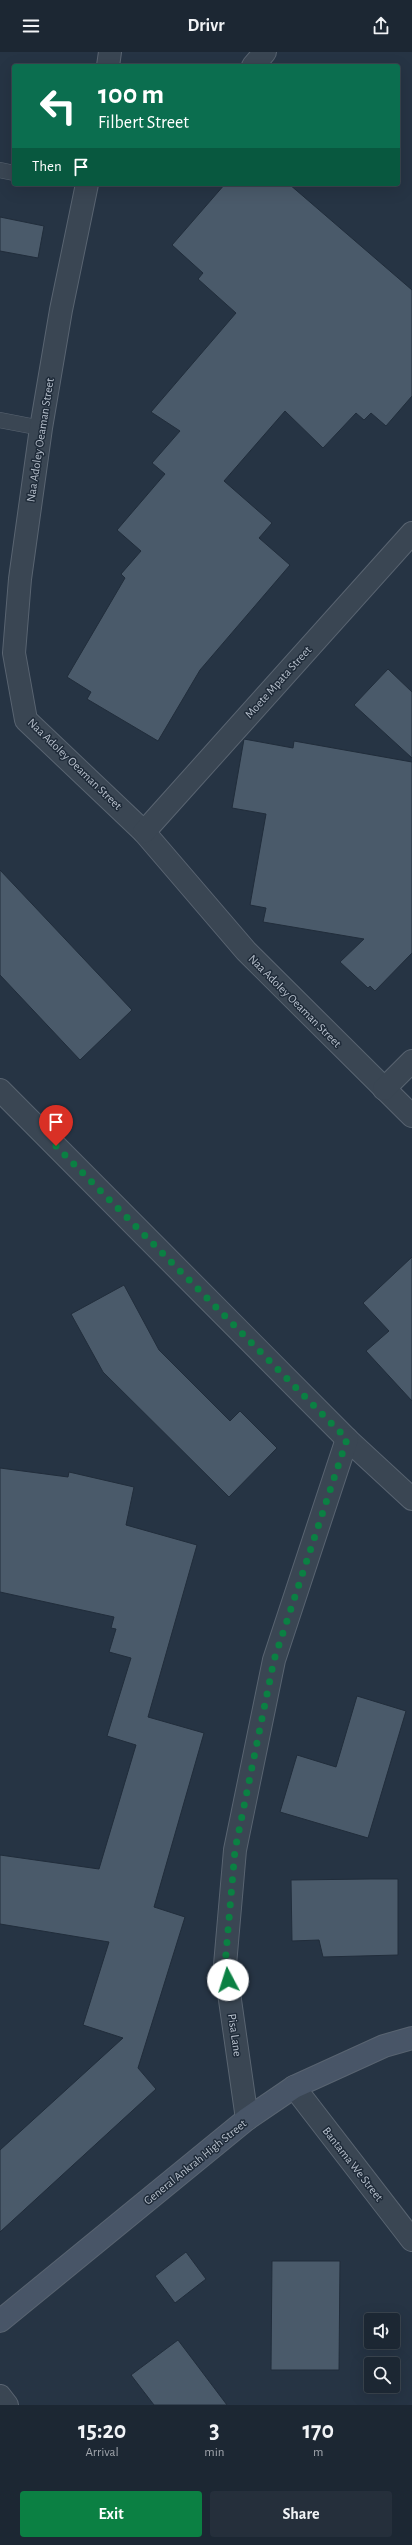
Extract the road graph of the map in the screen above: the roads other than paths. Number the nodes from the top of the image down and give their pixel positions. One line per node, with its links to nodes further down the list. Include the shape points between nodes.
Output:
1 (110, 52): 3 (street)
2 (265, 52): 4 (street)
3 (108, 64)
4 (254, 64)
5 (0, 170): 6 (lane)
6 (12, 172)
7 (87, 186): 9 (street, Naa Adoley Oeaman Street, via 61,310)
8 (0, 420): 9 (lane)
9 (41, 428): 11 (street, Naa Adoley Oeaman Street, via 20,579 14,653 26,720)
10 (412, 533): 11 (street, Moete Mpata Street)
11 (144, 832): 13 (street, Naa Adoley Oeaman Street, via 246,951)
12 (412, 1061): 13 (street)
13 (384, 1089): 15 (street, Naa Adoley Oeaman Street)
14 (0, 1090): 16 (street)
15 (412, 1116)
16 (347, 1439): 17 (street); 20 (street, Pisa Lane, via 274,1660 235,1850 225,1965)
17 (412, 1499)
18 (412, 2038): 19 (main road, General Ankrah High Street, via 384,2046)
19 (294, 2087): 20 (main road, General Ankrah High Street); 21 (street, Bantama We Street)
20 (247, 2119): 22 (main road, General Ankrah High Street)
21 (412, 2240)
22 (0, 2321)
23 (0, 2396): 24 (street)
24 (7, 2405)

